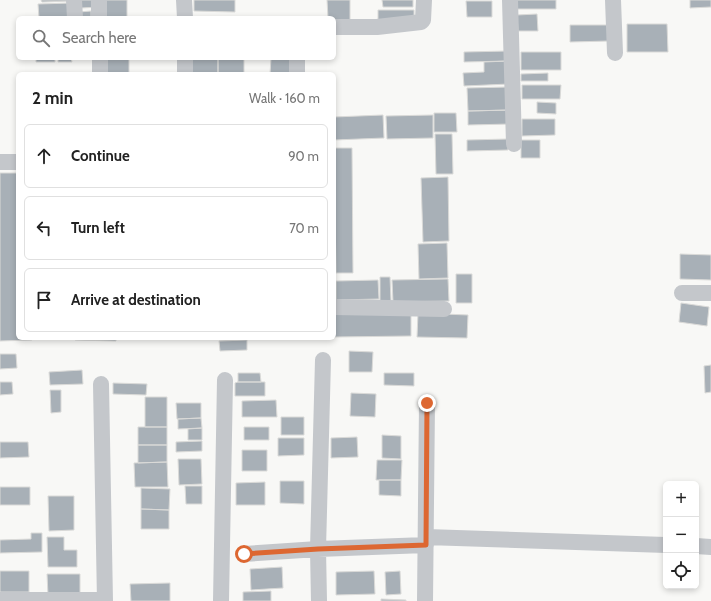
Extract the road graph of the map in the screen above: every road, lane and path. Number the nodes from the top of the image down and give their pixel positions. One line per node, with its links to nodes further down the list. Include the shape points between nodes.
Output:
1 (74, 0): 7 (street)
2 (99, 0): 8 (street)
3 (184, 0): 9 (street)
4 (424, 0): 10 (street, via 421,22 377,27)
5 (510, 0): 18 (street)
6 (613, 0): 11 (street)
7 (75, 16)
8 (100, 16)
9 (185, 16)
10 (336, 27)
11 (615, 53)
12 (100, 60): 15 (street)
13 (185, 60): 16 (street)
14 (297, 60): 17 (street)
15 (100, 72)
16 (185, 72)
17 (296, 72)
18 (514, 144)
19 (0, 162): 20 (street)
20 (16, 162)
21 (682, 293): 22 (street)
22 (711, 293)
23 (336, 307): 24 (street)
24 (444, 309)
25 (323, 360): 33 (street)
26 (224, 380): 37 (street)
27 (101, 384): 36 (street)
28 (427, 403): 29 (street)
29 (426, 541): 30 (street); 33 (street); 39 (street)
30 (663, 545)
31 (699, 546): 32 (street)
32 (711, 547)
33 (318, 549): 34 (street); 38 (street)
34 (244, 554)
35 (0, 600): 36 (street)
36 (105, 600)
37 (221, 601)
38 (319, 601)
39 (425, 601)

